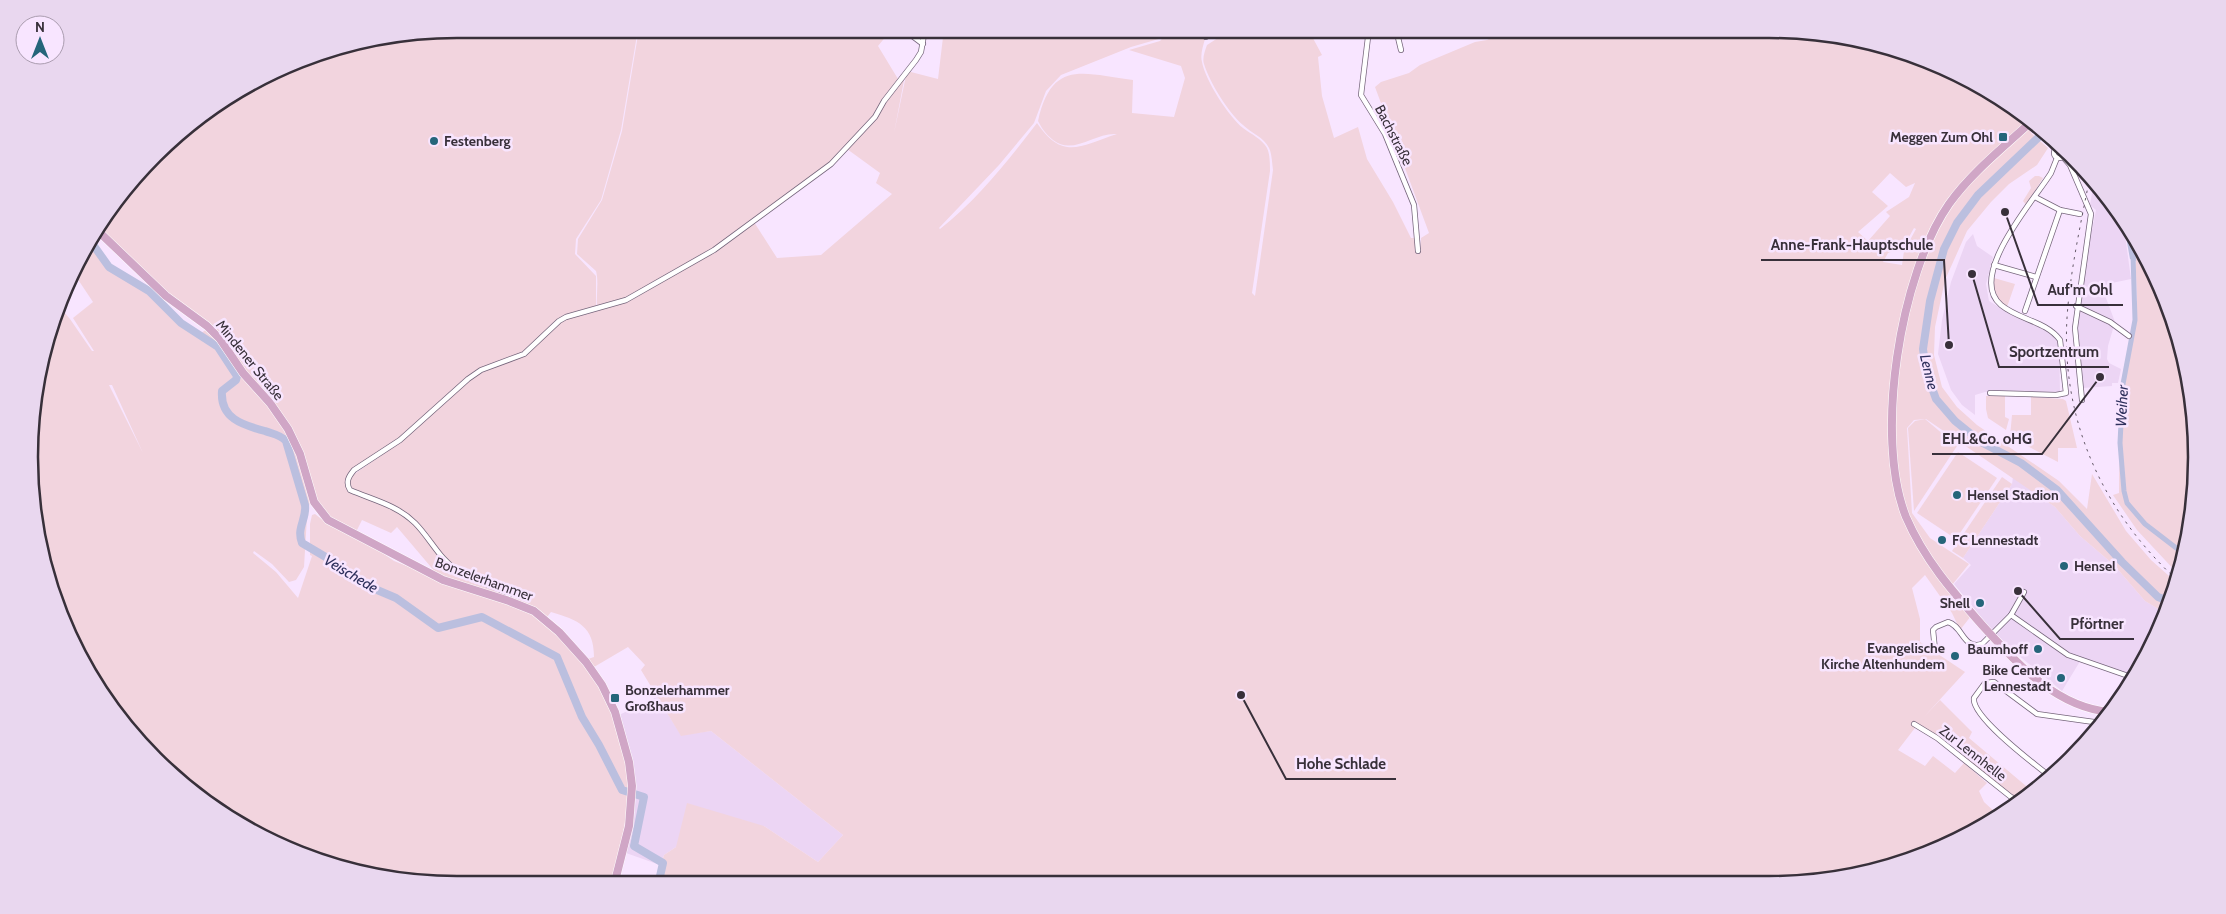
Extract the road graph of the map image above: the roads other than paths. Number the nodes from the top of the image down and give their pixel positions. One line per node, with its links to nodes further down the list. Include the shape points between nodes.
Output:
1 (915, 38): 5 (street)
2 (924, 38): 5 (street)
3 (1368, 38): 16 (street, Bachstraße, via 1361,95 1385,134 1414,205)
4 (1398, 38): 6 (street)
5 (923, 44): 26 (street, via 916,60 875,117 831,164 721,246 626,300 559,321 524,354 481,370 400,440 349,476 350,490 399,511 415,523 451,566 508,593)
6 (1401, 50)
7 (2028, 127): 28 (main road, via 1974,173 1950,203 1926,246 1908,305 1893,400 1892,459 1900,501 1931,565)
8 (2057, 151): 10 (street, via 2054,154)
9 (2063, 157): 10 (street)
10 (2057, 158): 12 (street, via 2052,173)
11 (2064, 158): 19 (street, via 2090,214)
12 (2035, 197): 13 (street); 17 (street, via 1998,253)
13 (2060, 210): 14 (street); 18 (street)
14 (2080, 214)
15 (102, 234): 24 (main road, Mindener Straße, via 166,296 220,339 288,429 300,454)
16 (1418, 251)
17 (1994, 265): 18 (street); 22 (street, via 1991,284 1998,301 2050,330 2060,340 2066,393)
18 (2036, 278): 20 (street)
19 (2076, 306): 21 (street, via 2110,322); 23 (street, via 2075,335)
20 (2025, 310)
21 (2129, 336)
22 (1990, 394)
23 (2082, 400)
24 (310, 488): 26 (main road, Bonzelerhammer, via 317,508 332,522 443,580)
25 (2024, 592): 27 (street)
26 (509, 601): 36 (main road, Bonzelerhammer, via 534,611 574,648 596,676 612,705 622,732 632,786 628,832)
27 (2011, 615): 28 (street); 30 (street, via 2068,655)
28 (1991, 634): 29 (street, via 1977,646 1968,642 1954,624 1945,623 1933,630); 31 (main road, via 2024,669 2048,688 2076,704)
29 (1935, 650)
30 (2127, 676)
31 (2103, 710)
32 (2094, 722): 34 (street, via 2039,715 1994,682 1986,683 1974,698 1974,706 2006,742)
33 (1914, 724): 35 (street, Zur Lennhelle, via 1937,738)
34 (2045, 773)
35 (2013, 798)
36 (616, 876)

